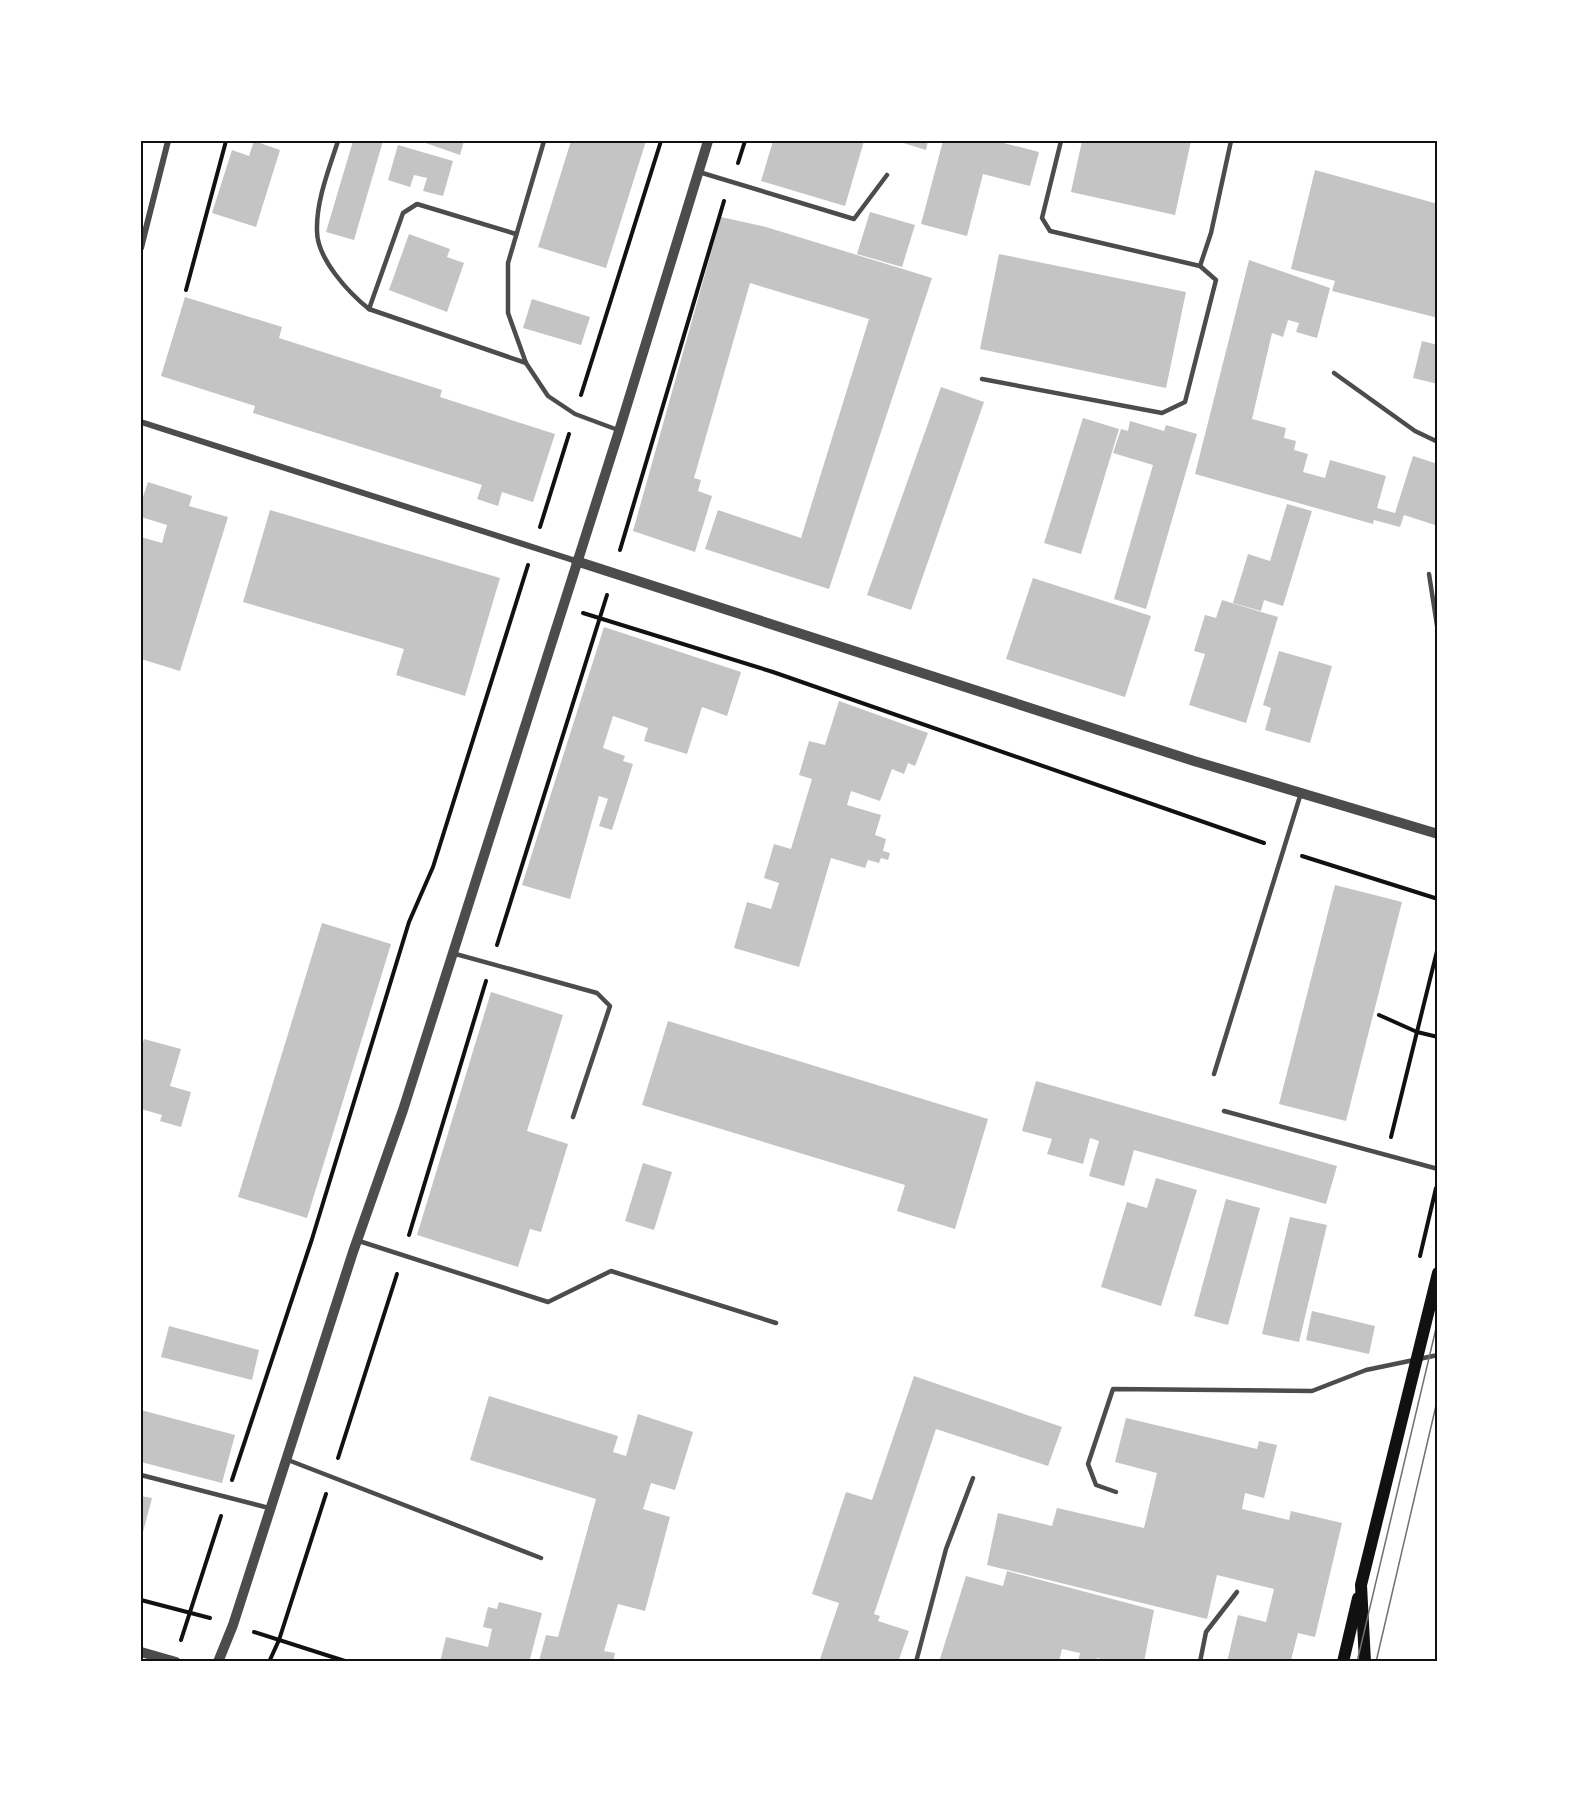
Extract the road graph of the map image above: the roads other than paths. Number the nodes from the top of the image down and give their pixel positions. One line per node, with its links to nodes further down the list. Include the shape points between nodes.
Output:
1 (168, 141): 10 (street)
2 (338, 141): 12 (lane, via 322,193 316,232 326,259 349,293)
3 (544, 141): 9 (lane)
4 (708, 141): 7 (street)
5 (1061, 141): 11 (lane, via 1042,218 1050,231)
6 (1232, 141): 11 (lane)
7 (699, 172): 8 (lane, via 854,219); 17 (street)
8 (887, 175)
9 (516, 234): 12 (lane, via 417,204 403,213); 13 (lane, via 508,263 508,313)
10 (141, 248)
11 (1200, 266): 15 (lane, via 1216,280 1185,402 1162,413)
12 (369, 309): 13 (lane)
13 (526, 363): 17 (lane, via 548,396 575,414)
14 (1334, 373): 18 (lane, via 1415,431)
15 (982, 379)
16 (141, 422): 19 (street)
17 (619, 430): 19 (street)
18 (1438, 442)
19 (576, 561): 22 (street); 24 (street)
20 (1429, 574): 21 (lane)
21 (1438, 632)
22 (1301, 792): 23 (street); 25 (lane)
23 (1438, 834)
24 (451, 952): 27 (lane, via 597,993 610,1006); 29 (street)
25 (1214, 1074)
26 (1224, 1111): 28 (lane)
27 (573, 1117)
28 (1438, 1169)
29 (357, 1240): 31 (lane, via 548,1302 611,1271); 34 (street)
30 (1438, 1273): 33 (main road)
31 (776, 1323)
32 (1438, 1355): 33 (lane)
33 (1417, 1359): 37 (lane, via 1366,1370 1312,1391 1113,1389 1088,1464 1096,1485); 40 (main road)
34 (285, 1459): 38 (street); 39 (lane)
35 (141, 1475): 38 (lane)
36 (973, 1478): 45 (lane, via 946,1549)
37 (1116, 1492)
38 (270, 1509): 44 (street)
39 (541, 1558)
40 (1361, 1585): 47 (main road); 48 (main road)
41 (1237, 1592): 46 (lane, via 1206,1632)
42 (141, 1653): 43 (street)
43 (175, 1662)
44 (218, 1662)
45 (916, 1662)
46 (1200, 1662)
47 (1343, 1662)
48 (1365, 1662)

